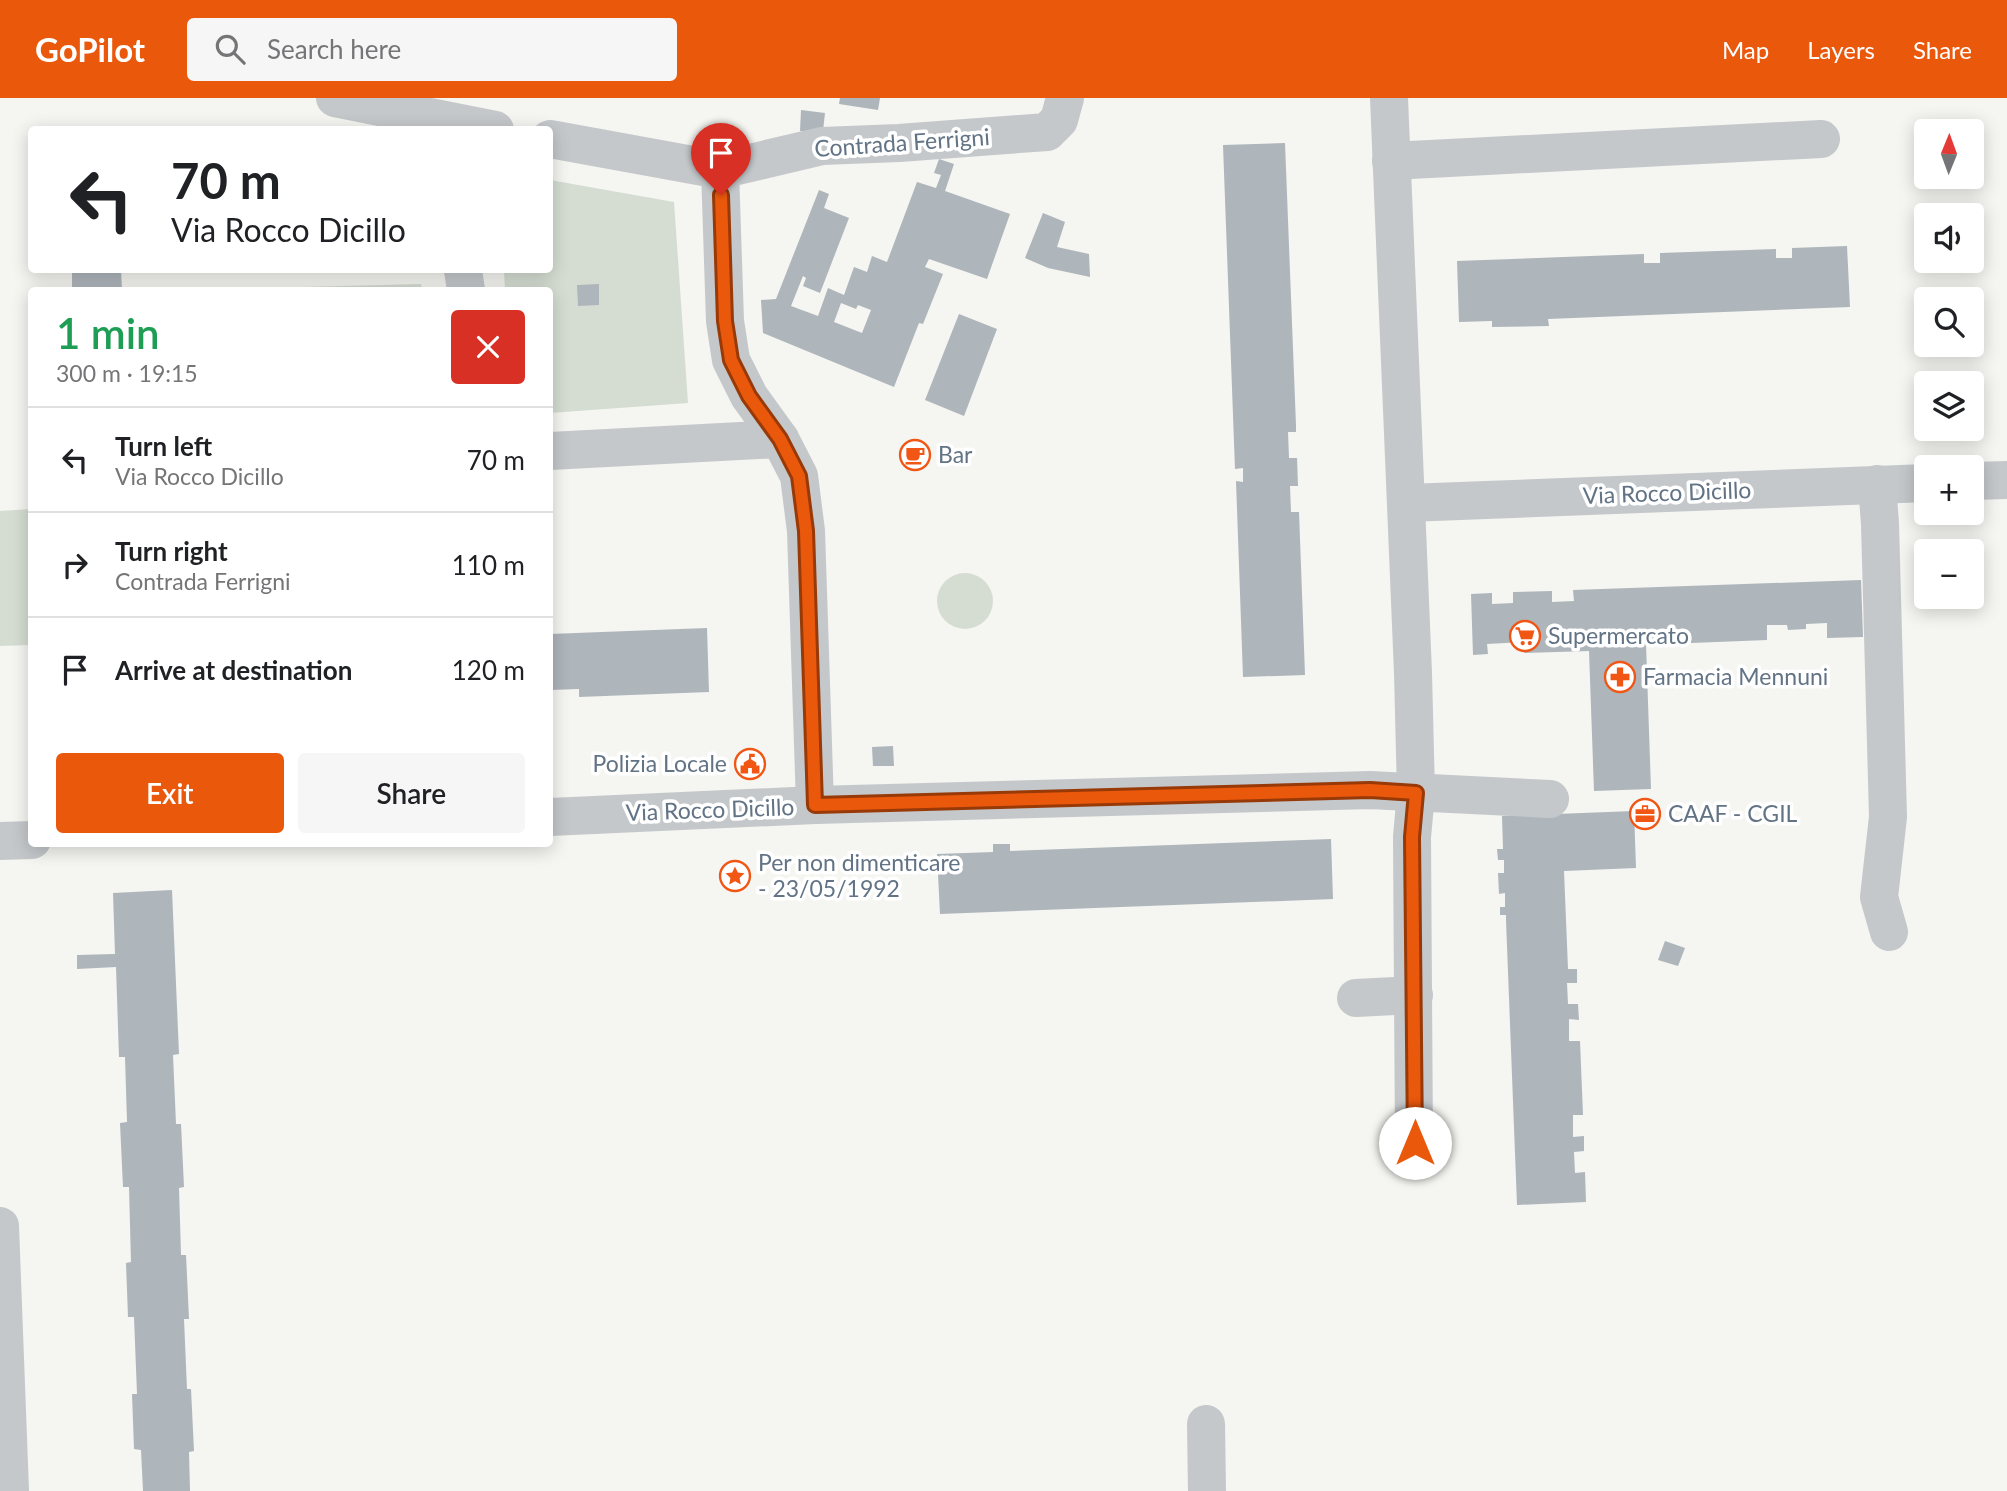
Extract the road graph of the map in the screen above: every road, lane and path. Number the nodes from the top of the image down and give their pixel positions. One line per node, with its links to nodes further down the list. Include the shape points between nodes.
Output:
1 (335, 98): 4 (street)
2 (1065, 98): 8 (street, Contrada Ferrigni, via 1059,120 1047,132 822,146)
3 (1389, 98): 7 (street)
4 (446, 125)
5 (1821, 139): 7 (street)
6 (553, 140): 8 (street, Contrada Ferrigni)
7 (1391, 161): 14 (street)
8 (720, 170): 9 (street, via 725,321 731,360 749,396)
9 (780, 439): 10 (street); 17 (street, via 799,476 806,531)
10 (553, 451)
11 (2007, 480): 12 (street)
12 (1984, 481)
13 (1905, 483): 14 (street, Via Rocco Dicillo); 21 (street, via 1880,524 1888,817 1879,897)
14 (1407, 503): 15 (street)
15 (1416, 793): 16 (street, Via Rocco Dicillo); 17 (street, Via Rocco Dicillo, via 1370,790); 22 (street)
16 (1550, 799)
17 (815, 805): 18 (street, Via Rocco Dicillo)
18 (553, 817)
19 (28, 840): 20 (street)
20 (0, 841)
21 (1889, 932)
22 (1413, 995): 23 (street); 24 (street)
23 (1356, 998)
24 (1415, 1143)
25 (0, 1226): 27 (street)
26 (1206, 1424): 28 (street)
27 (10, 1491)
28 (1207, 1491)

